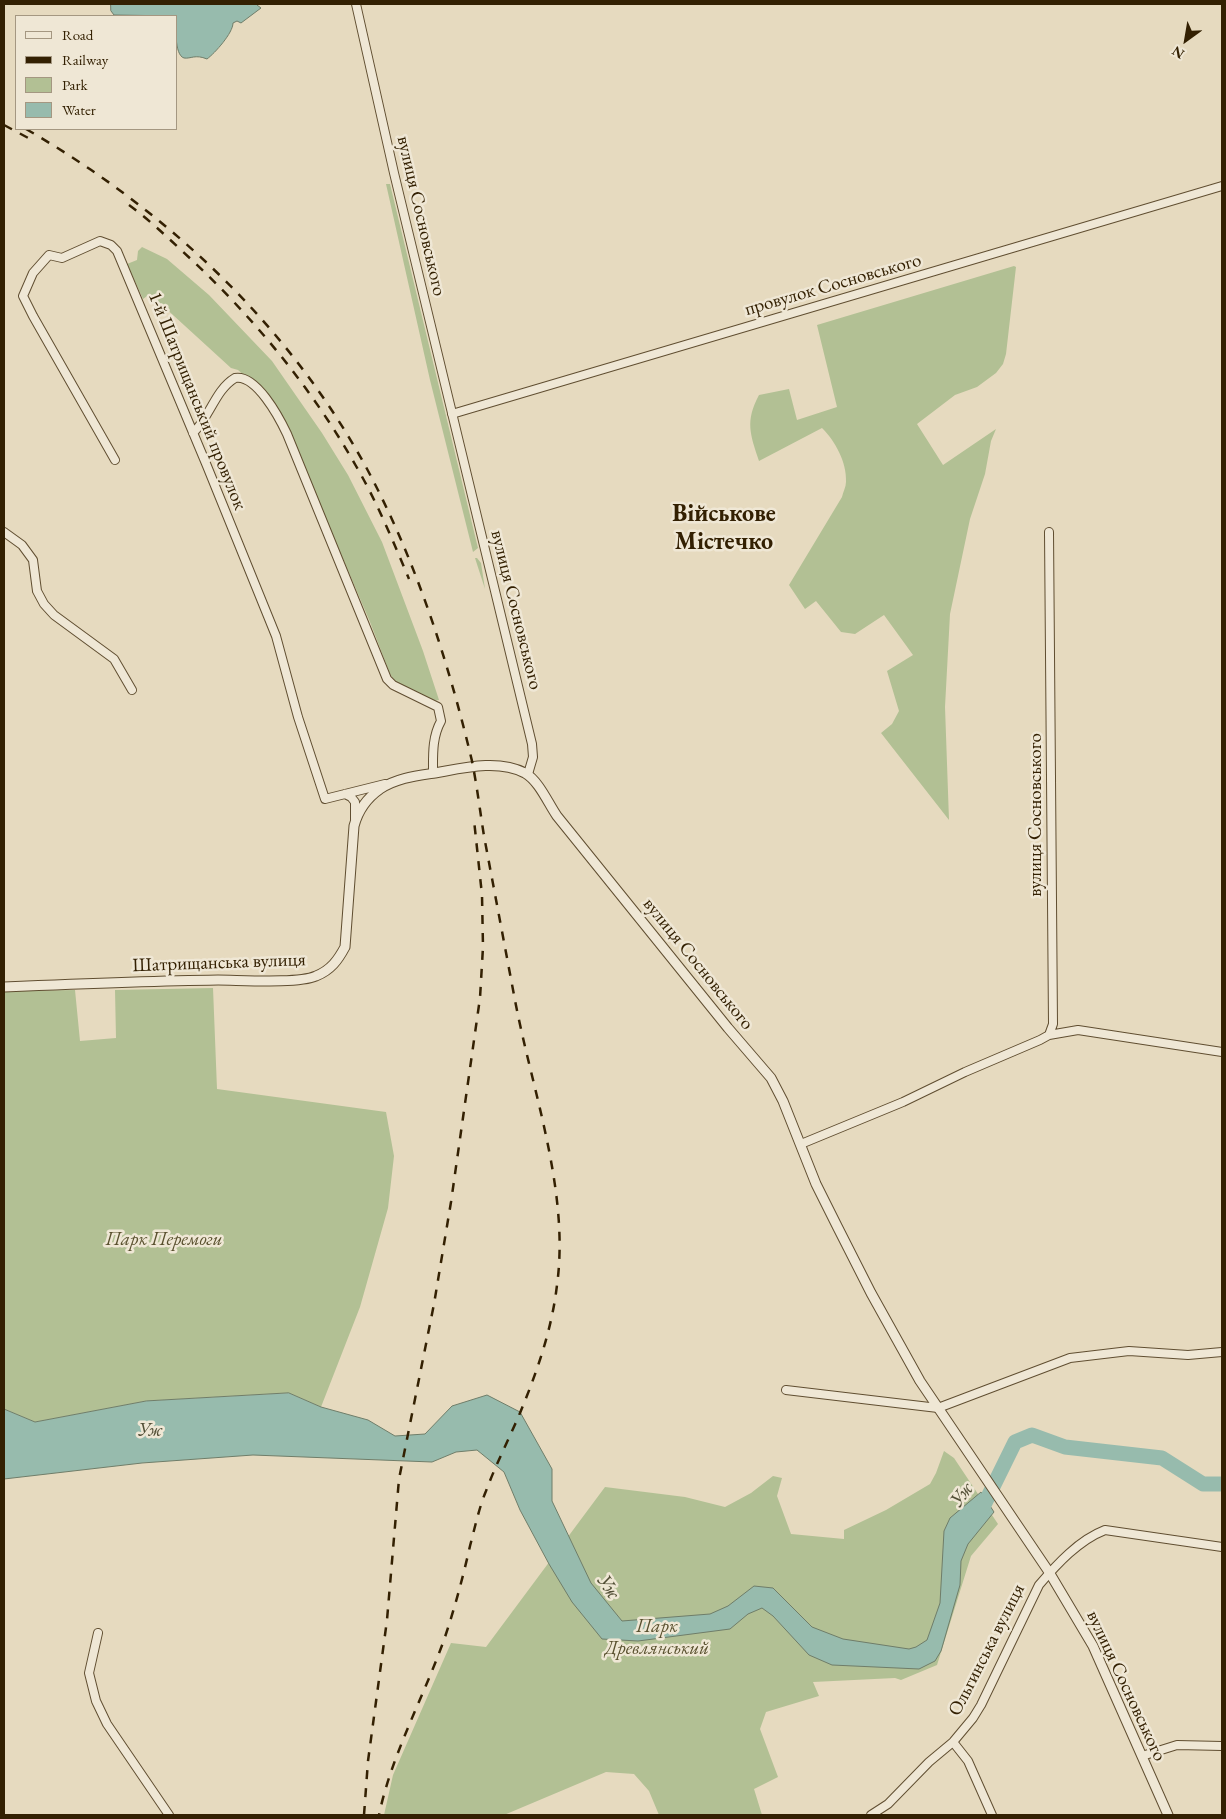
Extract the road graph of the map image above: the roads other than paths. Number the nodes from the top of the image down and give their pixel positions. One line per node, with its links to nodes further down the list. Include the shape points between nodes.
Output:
1 (356, 4): 3 (street, вулиця Сосновського)
2 (1222, 186): 3 (street, провулок Сосновського)
3 (452, 414): 10 (street, вулиця Сосновського, via 532,744 533,757)
4 (193, 432): 5 (street, 1-й Шатрищанський провулок, via 115,248 107,242 98,241 62,258 49,255 29,280 23,293 24,300); 9 (street, via 228,383 236,377 253,384 274,411 287,434 386,678 393,685 438,707 441,721 434,738); 12 (street, 1-й Шатрищанський провулок, via 277,639 325,799)
5 (116, 460)
6 (4, 532): 8 (street, via 33,560 37,591 44,604 114,660)
7 (1049, 532): 15 (street, вулиця Сосновського, via 1054,1012)
8 (132, 690)
9 (432, 773): 10 (street, Шатрищанська вулиця, via 466,767 506,767); 11 (street, Шатрищанська вулиця)
10 (528, 774): 17 (street, вулиця Сосновського, via 557,816 771,1078)
11 (390, 783): 12 (street, 1-й Шатрищанський провулок); 13 (street, Шатрищанська вулиця, via 366,802)
12 (345, 794): 13 (street, via 355,802)
13 (354, 826): 14 (street, Шатрищанська вулиця, via 344,947 339,959 315,977)
14 (4, 987)
15 (1048, 1035): 16 (street, via 1078,1030); 17 (street, via 903,1102)
16 (1222, 1052)
17 (801, 1144): 20 (street, вулиця Сосновського, via 816,1184 871,1293)
18 (1222, 1352): 20 (street, via 1129,1351 1070,1358)
19 (786, 1390): 20 (street)
20 (938, 1408): 22 (street, вулиця Сосновського)
21 (1222, 1547): 22 (street, Ольгинська вулиця, via 1105,1530 1093,1534)
22 (1049, 1572): 24 (street, Ольгинська вулиця, via 1038,1585 981,1705); 26 (street, вулиця Сосновського, via 1093,1646)
23 (98, 1632): 27 (street, via 90,1673 96,1702 107,1724)
24 (953, 1742): 28 (street, Ольгинська вулиця, via 888,1804); 29 (street, Ольгинська вулиця, via 968,1761)
25 (1222, 1746): 26 (street, via 1177,1745)
26 (1142, 1756): 30 (street, вулиця Сосновського)
27 (169, 1815)
28 (870, 1815)
29 (992, 1815)
30 (1168, 1815)

